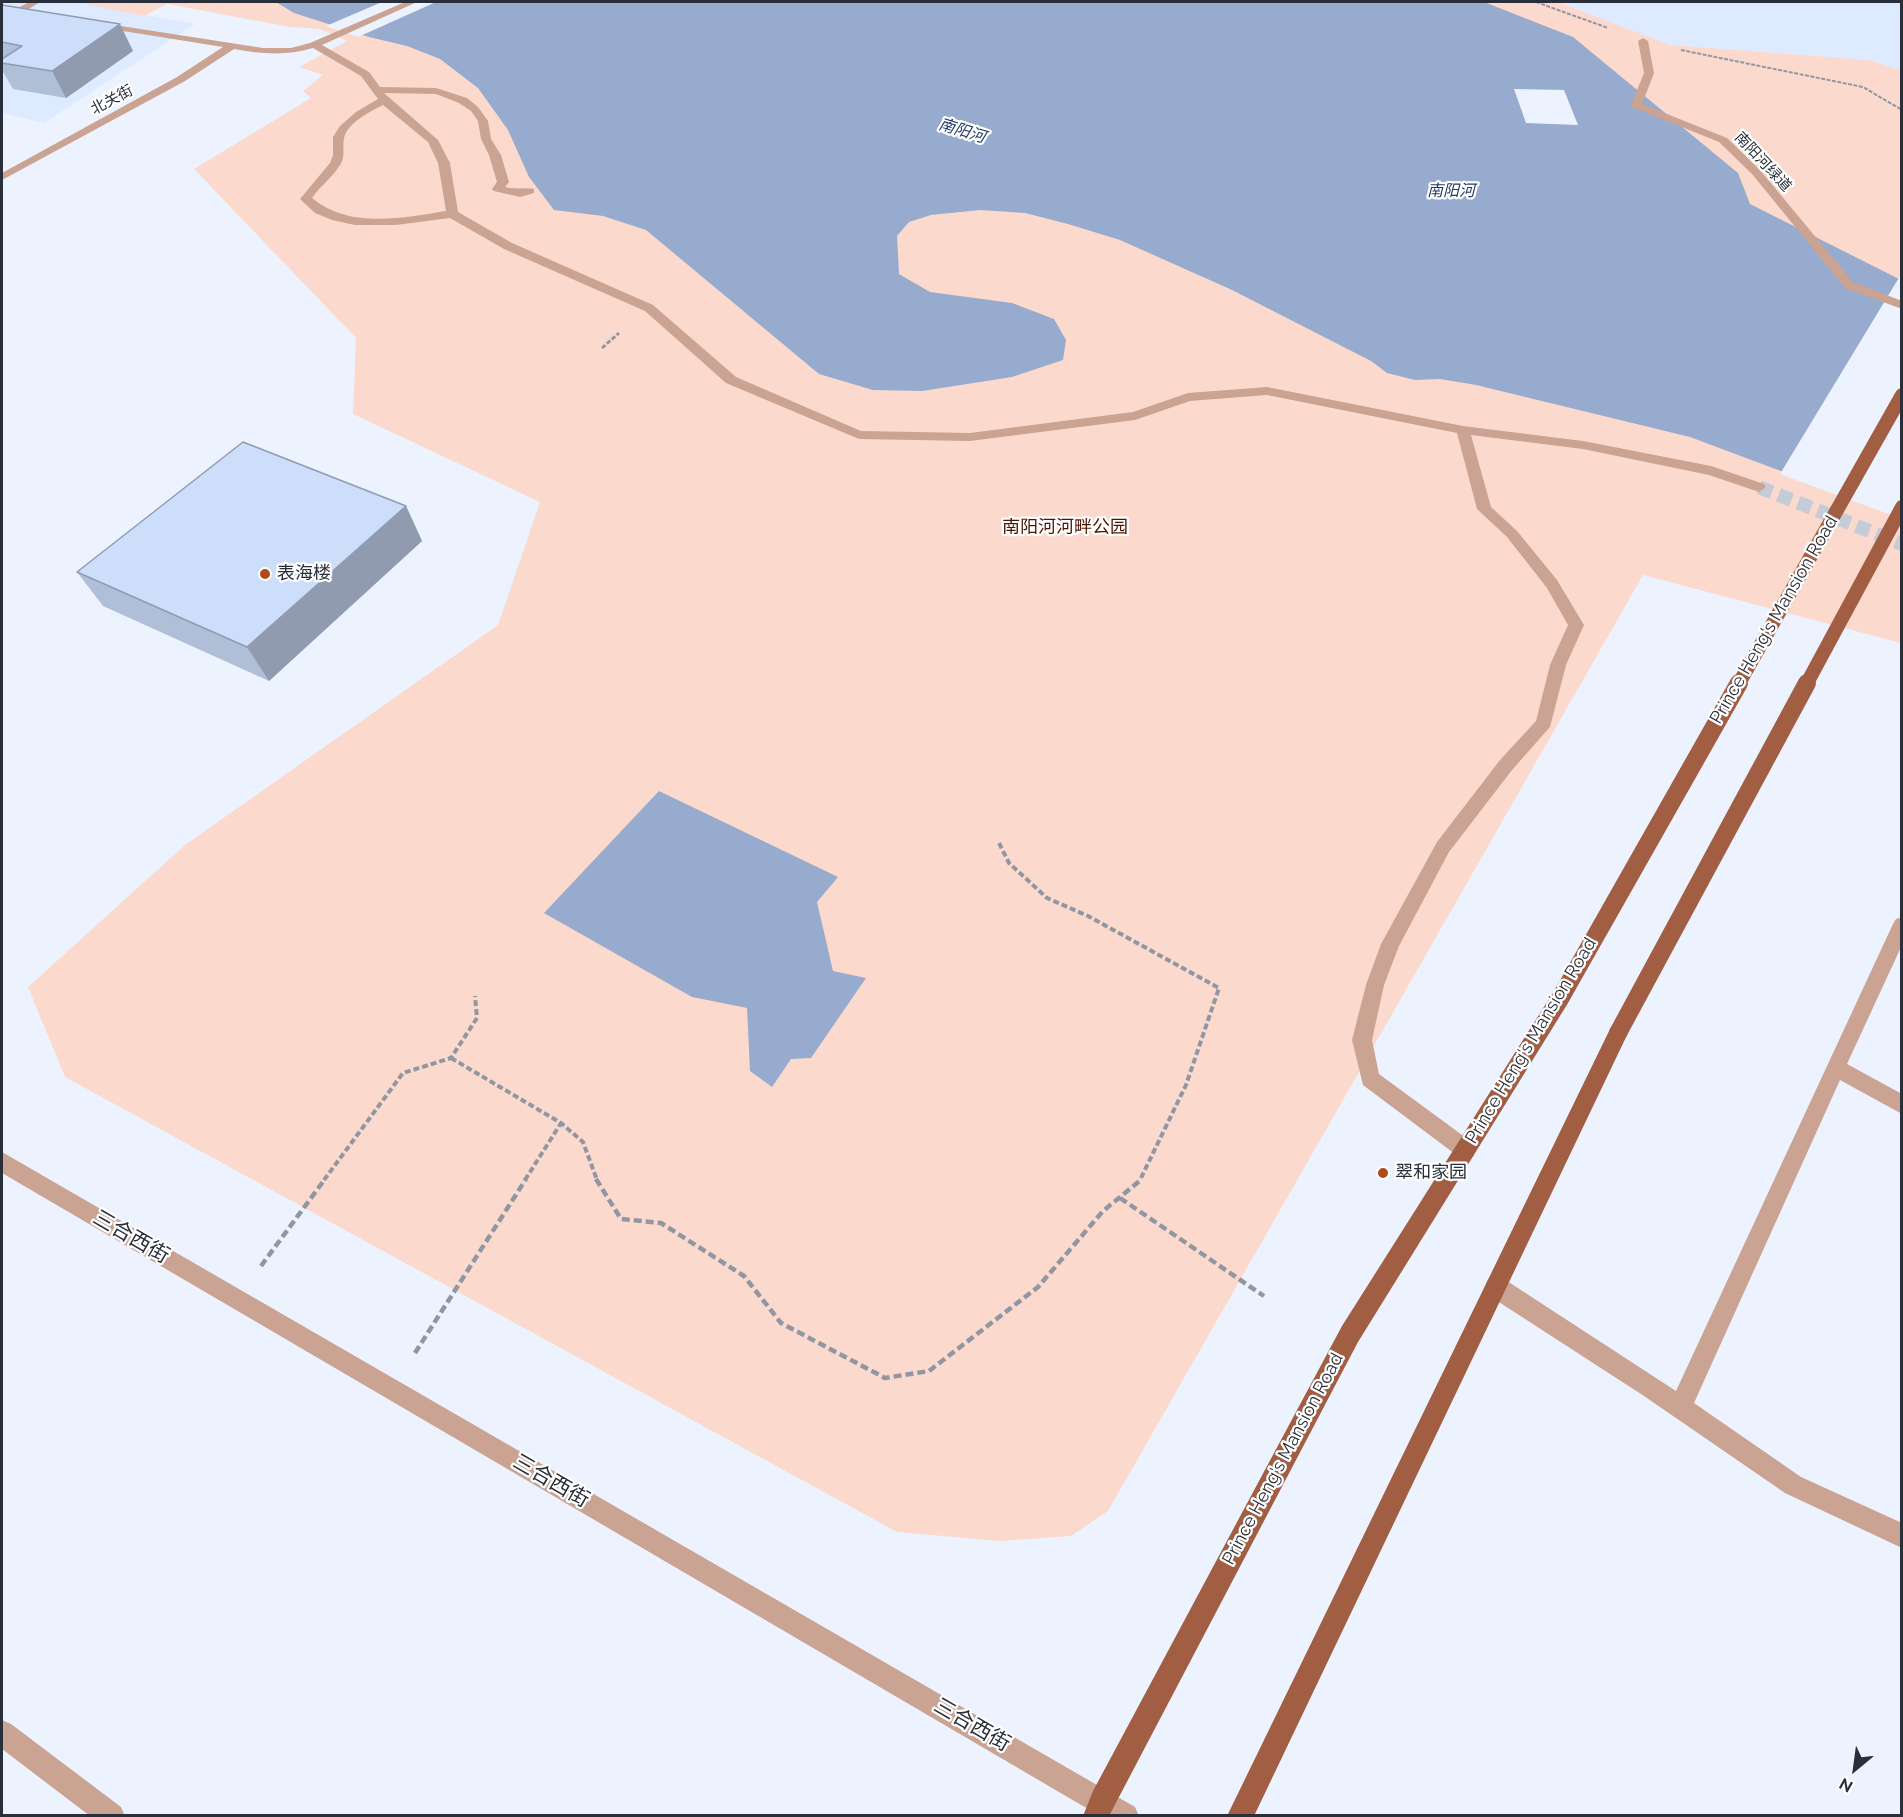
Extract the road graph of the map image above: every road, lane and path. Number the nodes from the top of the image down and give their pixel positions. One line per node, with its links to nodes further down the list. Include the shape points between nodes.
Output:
1 (35, 2): 4 (street, via 14,11)
2 (412, 2): 8 (street)
3 (1536, 2): 6 (path)
4 (41, 15)
5 (87, 22): 7 (street)
6 (1643, 41): 10 (path, via 1863,87); 14 (street, 南阳河绿道, via 1649,73 1636,105 1723,140 1756,172 1849,285)
7 (234, 45): 8 (street, via 291,51); 11 (street, 北关街, via 181,79)
8 (314, 45): 9 (street, via 365,74)
9 (380, 95): 12 (street, via 401,89 452,95 463,101 483,121 485,137 503,182 498,189 520,194); 13 (street, via 433,140 444,163); 13 (street, via 339,135 338,157 306,199 336,216 372,222)
10 (1902, 110)
11 (2, 177)
12 (530, 191)
13 (452, 214): 16 (street, via 508,246 649,308 731,380 859,435 970,437 1135,416 1188,397 1267,391)
14 (1902, 305)
15 (1902, 395): 26 (main road, Prince Heng's Mansion Road, bridge, via 1561,997)
16 (1463, 430): 17 (street, via 1583,445 1711,471); 26 (street, via 1484,509 1512,534 1552,584 1576,625 1558,665 1544,723 1443,847 1390,944 1362,1040 1370,1079)
17 (1759, 487)
18 (1902, 507): 29 (main road, bridge, via 1618,1033)
19 (999, 843): 28 (path, via 1009,863 1047,898 1088,916 1219,988 1186,1085 1142,1179)
20 (1902, 924): 23 (street)
21 (475, 996): 22 (path, via 477,1018)
22 (451, 1058): 25 (path); 31 (path, via 403,1073)
23 (1836, 1068): 24 (street); 33 (street)
24 (1902, 1105)
25 (561, 1123): 28 (path, via 583,1142 593,1174 621,1219 661,1223 744,1276 781,1323 885,1378 929,1371 982,1331 1038,1287 1103,1211); 32 (path)
26 (1466, 1150): 36 (main road, Prince Heng's Mansion Road, via 1350,1334)
27 (2, 1162): 31 (street, 三合西街)
28 (1119, 1198): 30 (path)
29 (1496, 1287): 33 (street); 39 (main road)
30 (1264, 1296)
31 (238, 1299): 32 (street, 三合西街)
32 (393, 1389): 36 (street, 三合西街)
33 (1680, 1407): 34 (street, via 1793,1485)
34 (1902, 1536)
35 (2, 1733): 37 (street)
36 (1099, 1808): 38 (street, 三合西街)
37 (112, 1815)
38 (1126, 1815)
39 (1240, 1815)

